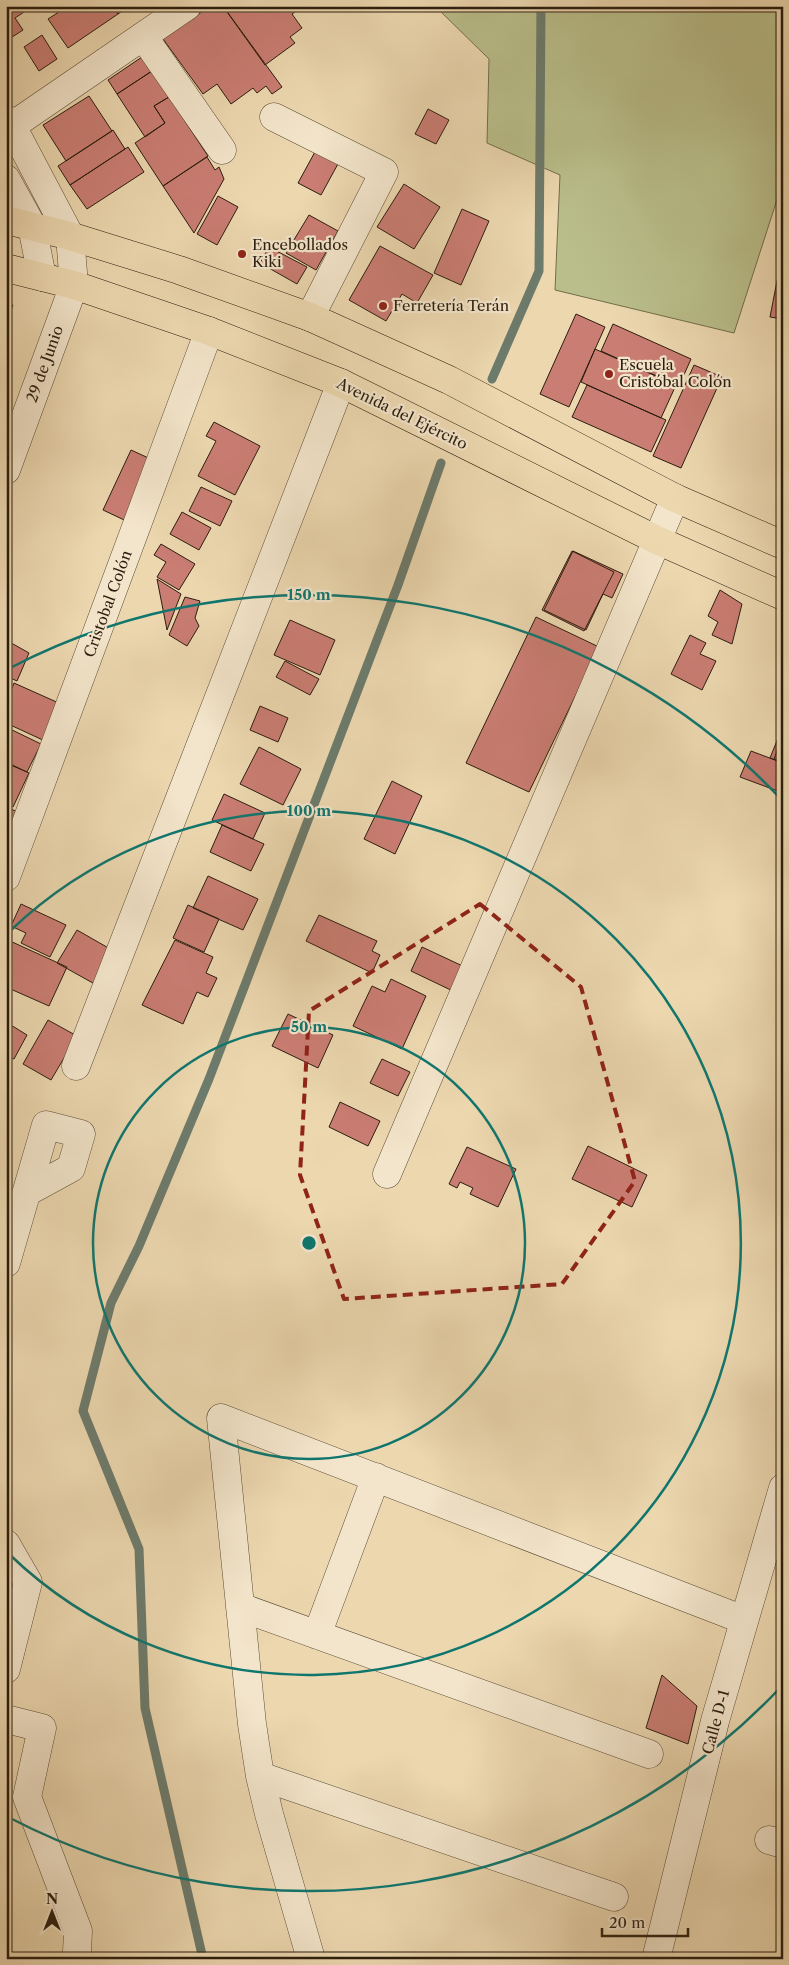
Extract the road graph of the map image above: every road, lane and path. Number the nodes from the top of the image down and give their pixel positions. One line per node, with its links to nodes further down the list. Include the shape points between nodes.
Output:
1 (187, 6): 2 (street)
2 (143, 36): 4 (street); 5 (street)
3 (274, 117): 13 (street, via 384,172)
4 (8, 125): 9 (street)
5 (222, 150)
6 (6, 180): 8 (street)
7 (6, 220): 8 (main road)
8 (32, 226): 9 (main road); 11 (street)
9 (70, 236): 12 (street); 13 (main road, via 179,270)
10 (6, 268): 11 (main road, Avenida del Ejército)
11 (42, 277): 12 (main road, Avenida del Ejército)
12 (74, 285): 14 (main road, Avenida del Ejército); 16 (street, 29 de Junio)
13 (310, 317): 17 (main road, via 450,380)
14 (210, 331): 15 (main road, Avenida del Ejército); 21 (street, Cristobal Colón)
15 (341, 383): 18 (main road, Avenida del Ejército); 22 (street)
16 (6, 470)
17 (675, 498): 18 (street); 19 (main road)
18 (657, 540): 20 (main road, Avenida del Ejército); 23 (street)
19 (783, 545)
20 (783, 596)
21 (6, 877)
22 (76, 1066)
23 (387, 1174)
24 (27, 1192): 25 (street)
25 (6, 1263)
26 (376, 1477): 29 (street, via 221,1418); 30 (street); 31 (street)
27 (783, 1488): 30 (street, Calle D-1)
28 (6, 1544): 32 (street, via 28,1582)
29 (240, 1607): 31 (street); 35 (street)
30 (744, 1620): 40 (street, Calle D-1, via 692,1810)
31 (317, 1635): 34 (street)
32 (6, 1669)
33 (6, 1719): 36 (street, via 42,1728)
34 (649, 1754)
35 (260, 1776): 37 (street); 39 (street)
36 (17, 1795): 38 (street, via 78,1931)
37 (614, 1897)
38 (77, 1957)
39 (311, 1959)
40 (656, 1959)

